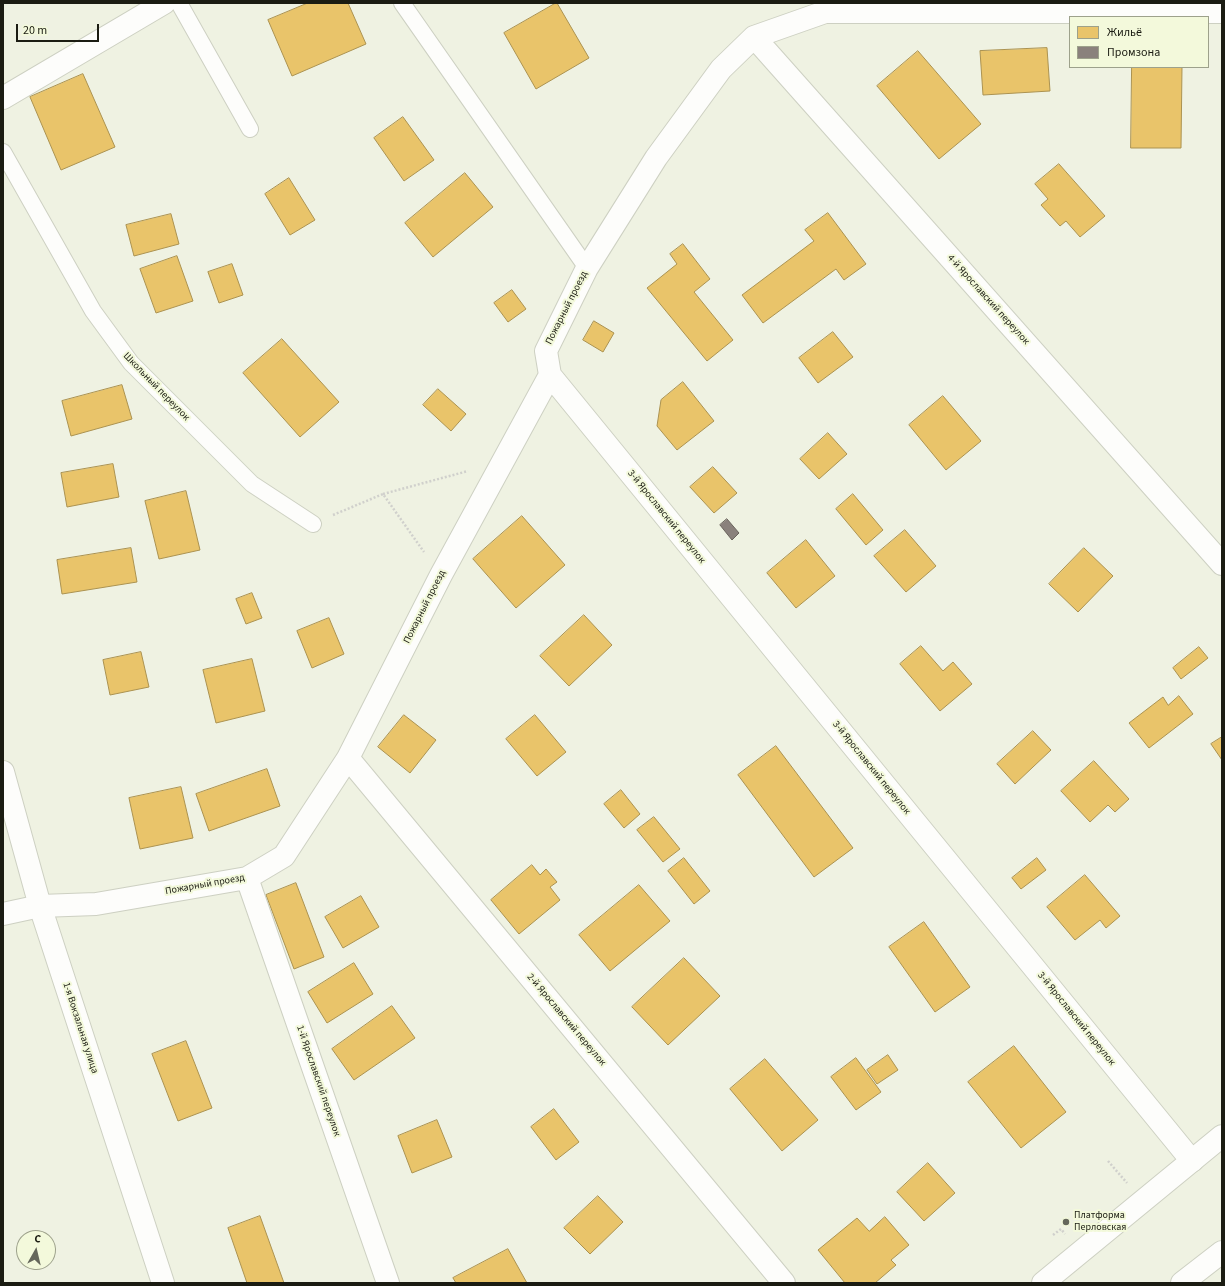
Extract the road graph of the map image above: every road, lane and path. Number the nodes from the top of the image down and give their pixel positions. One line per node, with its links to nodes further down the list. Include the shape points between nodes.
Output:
1 (164, 3): 6 (main road)
2 (179, 3): 7 (lane)
3 (402, 3): 9 (lane)
4 (1222, 12): 5 (main road, Пожарный проезд, via 825,12)
5 (754, 37): 9 (main road, Пожарный проезд, via 721,69 656,158); 14 (main road, 4-й Ярославский переулок)
6 (3, 98)
7 (250, 129)
8 (3, 152): 13 (lane, Школьный переулок, via 93,311 131,363 252,484)
9 (587, 268): 10 (main road, Пожарный проезд, via 546,351)
10 (550, 375): 11 (main road, Пожарный проезд); 23 (main road, 3-й Ярославский переулок)
11 (502, 462): 12 (path); 15 (main road, Пожарный проезд)
12 (383, 494): 13 (path); 15 (path)
13 (313, 524)
14 (1222, 564)
15 (441, 575): 16 (main road, Пожарный проезд)
16 (348, 758): 18 (main road, Пожарный проезд, via 284,856); 30 (main road, 2-й Ярославский переулок)
17 (3, 772): 19 (main road, 1-я Вокзальная улица)
18 (247, 878): 19 (main road, Пожарный проезд, via 96,904); 29 (main road, 1-й Ярославский переулок)
19 (40, 906): 20 (main road, Пожарный проезд); 28 (main road, 1-я Вокзальная улица)
20 (3, 914)
21 (1222, 1136): 23 (main road)
22 (1108, 1161): 24 (path)
23 (1192, 1161): 31 (main road)
24 (1127, 1183)
25 (1065, 1234): 26 (path, via 1061,1229)
26 (1053, 1235)
27 (1222, 1252): 32 (main road)
28 (163, 1283)
29 (388, 1283)
30 (784, 1283)
31 (1043, 1283)
32 (1182, 1283)

